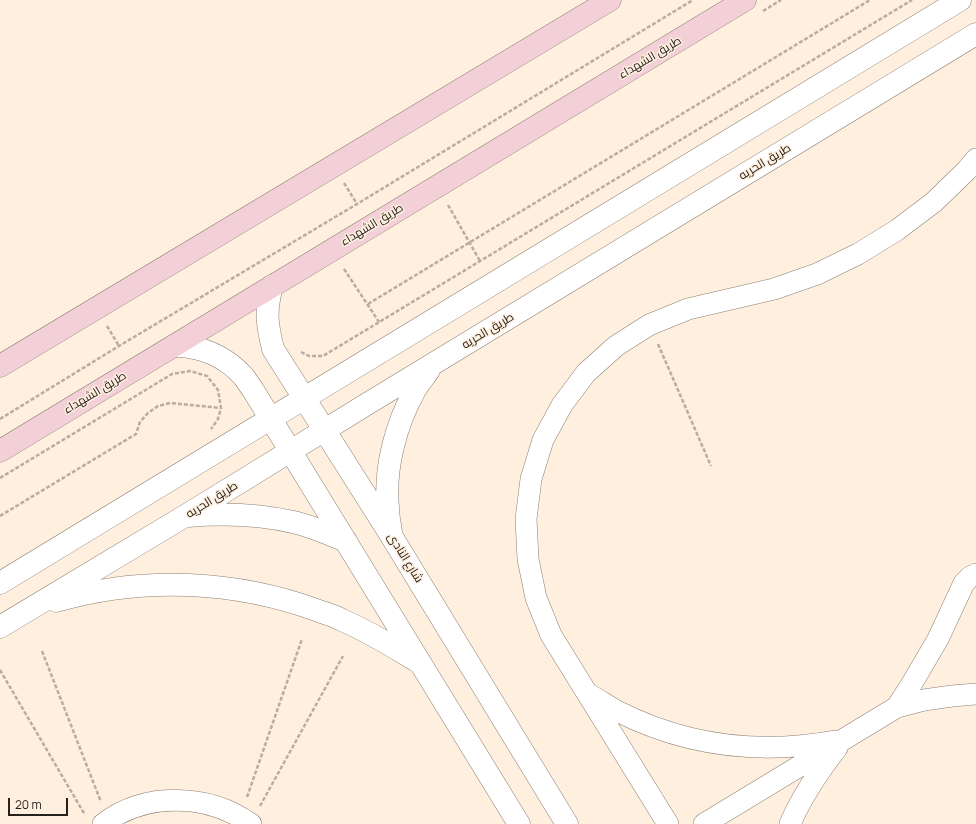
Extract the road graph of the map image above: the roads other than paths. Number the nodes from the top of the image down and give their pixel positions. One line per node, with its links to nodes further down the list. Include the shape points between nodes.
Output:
1 (610, 0): 9 (main road)
2 (960, 0): 10 (street)
3 (753, 6): 6 (main road, طريق الشهداء)
4 (976, 34): 8 (street, طريق الحريه)
5 (976, 159): 23 (street, via 934,202 897,230 858,254 817,274 774,289 688,309 649,324 616,346 586,373 562,405 543,440 531,479 526,519 528,559 536,598 551,635)
6 (272, 286): 7 (main road, طريق الشهداء); 10 (street, شارع النادى, via 267,315 273,349)
7 (174, 346): 11 (street, via 205,350 232,366 244,377); 13 (main road, طريق الشهداء)
8 (433, 364): 12 (street, طريق الحريه); 16 (street, via 416,389 402,417 393,446 388,476 388,507)
9 (0, 366)
10 (304, 399): 11 (street); 12 (street, شارع النادى)
11 (271, 419): 14 (street); 19 (street)
12 (324, 430): 14 (street, طريق الحريه); 16 (street, شارع النادى)
13 (0, 451)
14 (290, 451): 15 (street, طريق الحريه); 17 (street)
15 (185, 516): 17 (street, via 240,514 267,517 294,522); 20 (street, طريق الحريه)
16 (392, 537): 30 (street, شارع النادى)
17 (346, 541): 22 (street)
18 (976, 574): 25 (street, via 964,583 938,639)
19 (0, 583)
20 (30, 609): 21 (street, طريق الحريه); 22 (street, via 73,596 118,588 164,584 254,592 341,619 382,639)
21 (0, 627)
22 (421, 664): 29 (street)
23 (588, 694): 26 (street, via 616,711 647,724 679,736 712,743 779,748); 31 (street)
24 (976, 694): 25 (street, via 924,700)
25 (897, 707): 26 (street)
26 (845, 739): 32 (street); 33 (street, via 807,791)
27 (99, 820): 28 (street, via 133,807 160,801 188,800 215,806)
28 (247, 821)
29 (519, 824)
30 (567, 824)
31 (668, 824)
32 (704, 824)
33 (790, 824)

